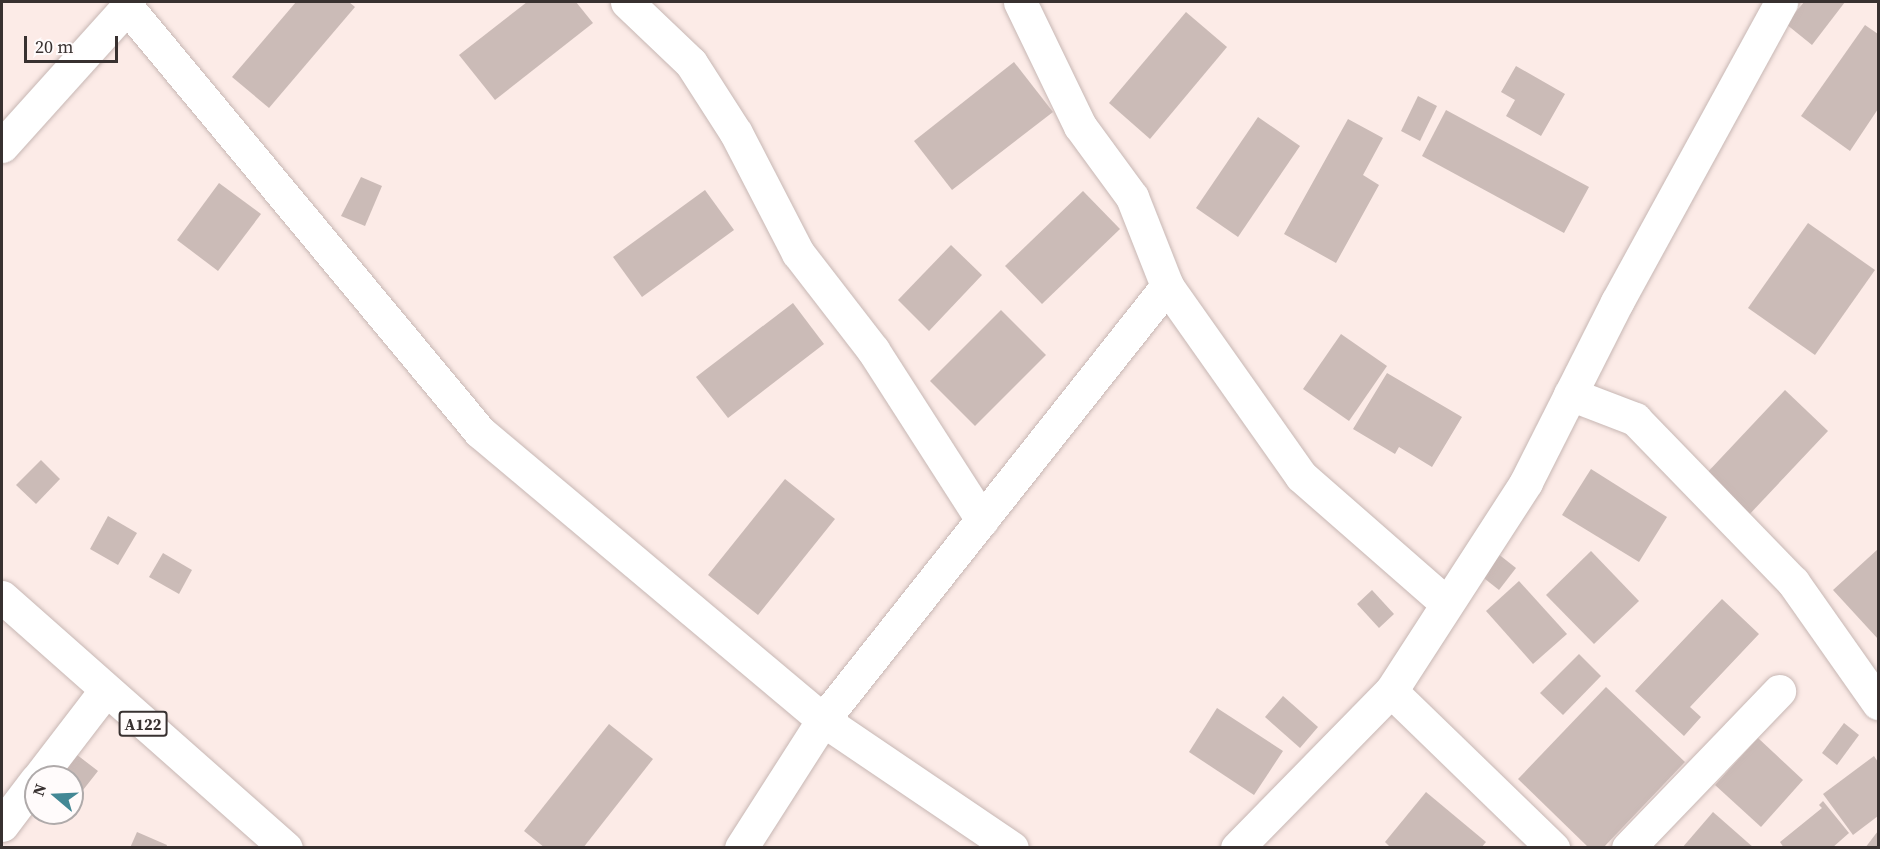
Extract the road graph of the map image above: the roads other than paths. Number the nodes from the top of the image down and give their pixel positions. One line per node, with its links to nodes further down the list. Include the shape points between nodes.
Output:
1 (627, 2): 8 (main road, via 691,63 736,134 798,253 873,350)
2 (1020, 2): 6 (main road, via 1080,126 1132,197)
3 (1781, 2): 7 (main road)
4 (129, 4): 5 (main road); 15 (main road, via 480,432)
5 (2, 146)
6 (1167, 286): 8 (main road); 10 (main road, via 1301,476)
7 (1570, 394): 10 (main road, via 1526,482); 14 (main road, via 1635,419 1793,582)
8 (982, 520): 15 (main road)
9 (2, 597): 11 (main road, A122)
10 (1447, 604): 12 (main road)
11 (105, 691): 16 (main road); 19 (main road, A122)
12 (1391, 691): 22 (main road); 23 (main road)
13 (1779, 691): 24 (main road)
14 (1878, 703)
15 (823, 720): 20 (main road); 21 (main road)
16 (48, 765)
17 (24, 796): 18 (main road)
18 (2, 825)
19 (286, 848)
20 (741, 848)
21 (1012, 848)
22 (1237, 848)
23 (1553, 848)
24 (1628, 848)

